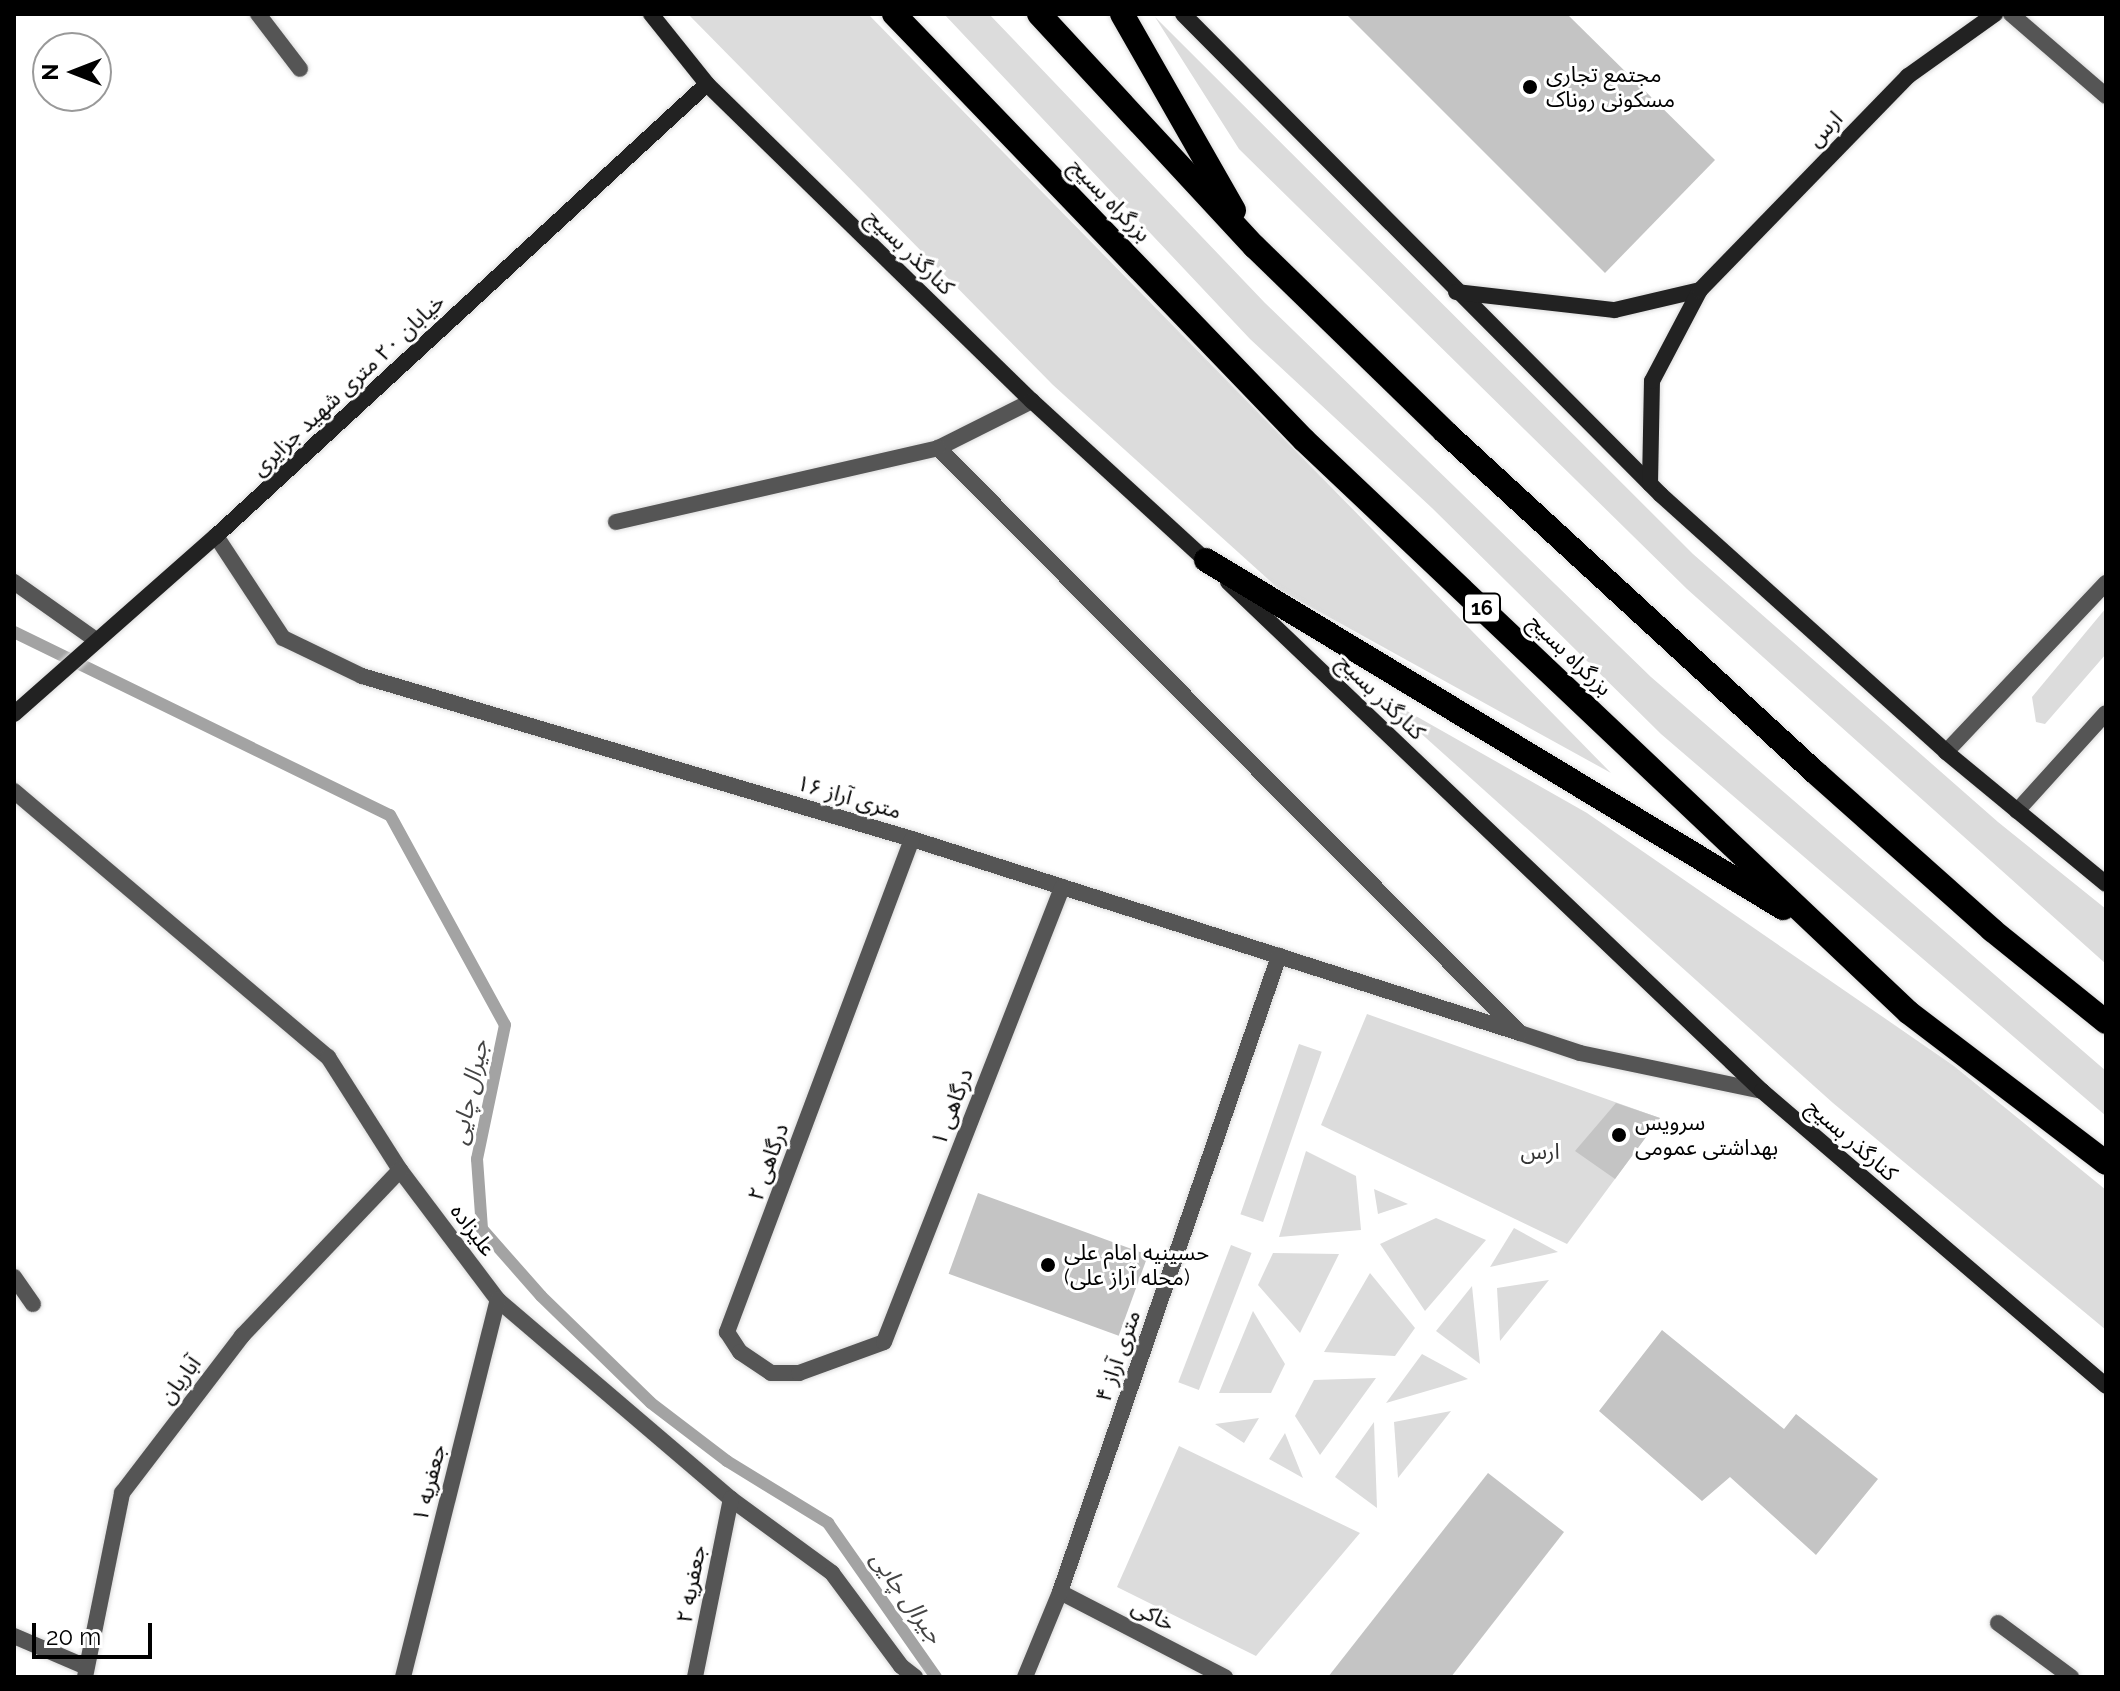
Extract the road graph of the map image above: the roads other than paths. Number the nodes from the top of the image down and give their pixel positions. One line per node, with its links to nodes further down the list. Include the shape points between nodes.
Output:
1 (258, 14): 9 (street)
2 (651, 14): 10 (main road, کنارگذر بسیج)
3 (894, 14): 32 (highway, بزرگراه بسیج / 16, via 1304,440)
4 (1039, 14): 12 (highway)
5 (1122, 14): 12 (highway)
6 (1183, 14): 14 (main road)
7 (1995, 14): 13 (main road, ارس, via 1908,76)
8 (2011, 14): 11 (street)
9 (300, 69)
10 (707, 84): 15 (main road, کنارگذر بسیج); 19 (main road, خیابان ۲۰ متری شهید جزایری)
11 (2106, 96)
12 (1255, 247): 34 (highway, via 1445,432 1816,773 1992,930)
13 (1700, 290): 14 (main road, via 1615,310); 17 (main road, ارس, via 1652,381)
14 (1456, 292): 17 (main road)
15 (1032, 401): 16 (street); 20 (main road, کنارگذر بسیج)
16 (938, 448): 18 (street); 35 (street)
17 (1650, 484): 26 (main road)
18 (616, 522)
19 (216, 536): 23 (main road, خیابان ۲۰ متری شهید جزایری); 29 (street, ۱۶ متری آراز, via 283,638 362,676)
20 (1206, 560): 32 (highway); 36 (main road, کنارگذر بسیج)
21 (14, 582): 23 (street)
22 (2106, 583): 26 (street)
23 (96, 640): 25 (main road, خیابان ۲۰ متری شهید جزایری)
24 (2106, 713): 28 (street)
25 (14, 714)
26 (1946, 752): 28 (main road)
27 (14, 791): 38 (street, علیزاده, via 328,1057)
28 (2017, 811): 30 (main road)
29 (912, 839): 31 (street, ۱۶ متری آراز); 42 (street, درگاهی ۲, via 727,1332 740,1352 771,1373 799,1373)
30 (2106, 884)
31 (1062, 887): 33 (street, ۱۶ متری آراز); 42 (street, درگاهی ۱)
32 (1824, 933): 37 (highway, بزرگراه بسیج / 16, via 1908,1012)
33 (1279, 956): 35 (street, ۱۶ متری آراز); 45 (street, ۴ متری آراز)
34 (2106, 1022)
35 (1520, 1033): 36 (street, ۱۶ متری آراز, via 1580,1053)
36 (1762, 1091): 43 (main road, کنارگذر بسیج)
37 (2106, 1163)
38 (400, 1170): 40 (street, علیزاده); 48 (street, آباریان, via 242,1336 122,1493)
39 (14, 1277): 41 (street)
40 (498, 1300): 44 (street, علیزاده); 49 (street, جعفریه ۱)
41 (33, 1304)
42 (884, 1342)
43 (2106, 1386)
44 (731, 1499): 50 (street, جعفریه ۲); 51 (street, علیزاده, via 832,1573 901,1666)
45 (1060, 1592): 52 (street, ۴ متری آراز); 53 (street, خاکی)
46 (1998, 1623): 54 (street)
47 (14, 1636): 48 (street, آباریان)
48 (84, 1672)
49 (403, 1677)
50 (695, 1677)
51 (915, 1677)
52 (1025, 1677)
53 (1225, 1677)
54 (2071, 1677)

